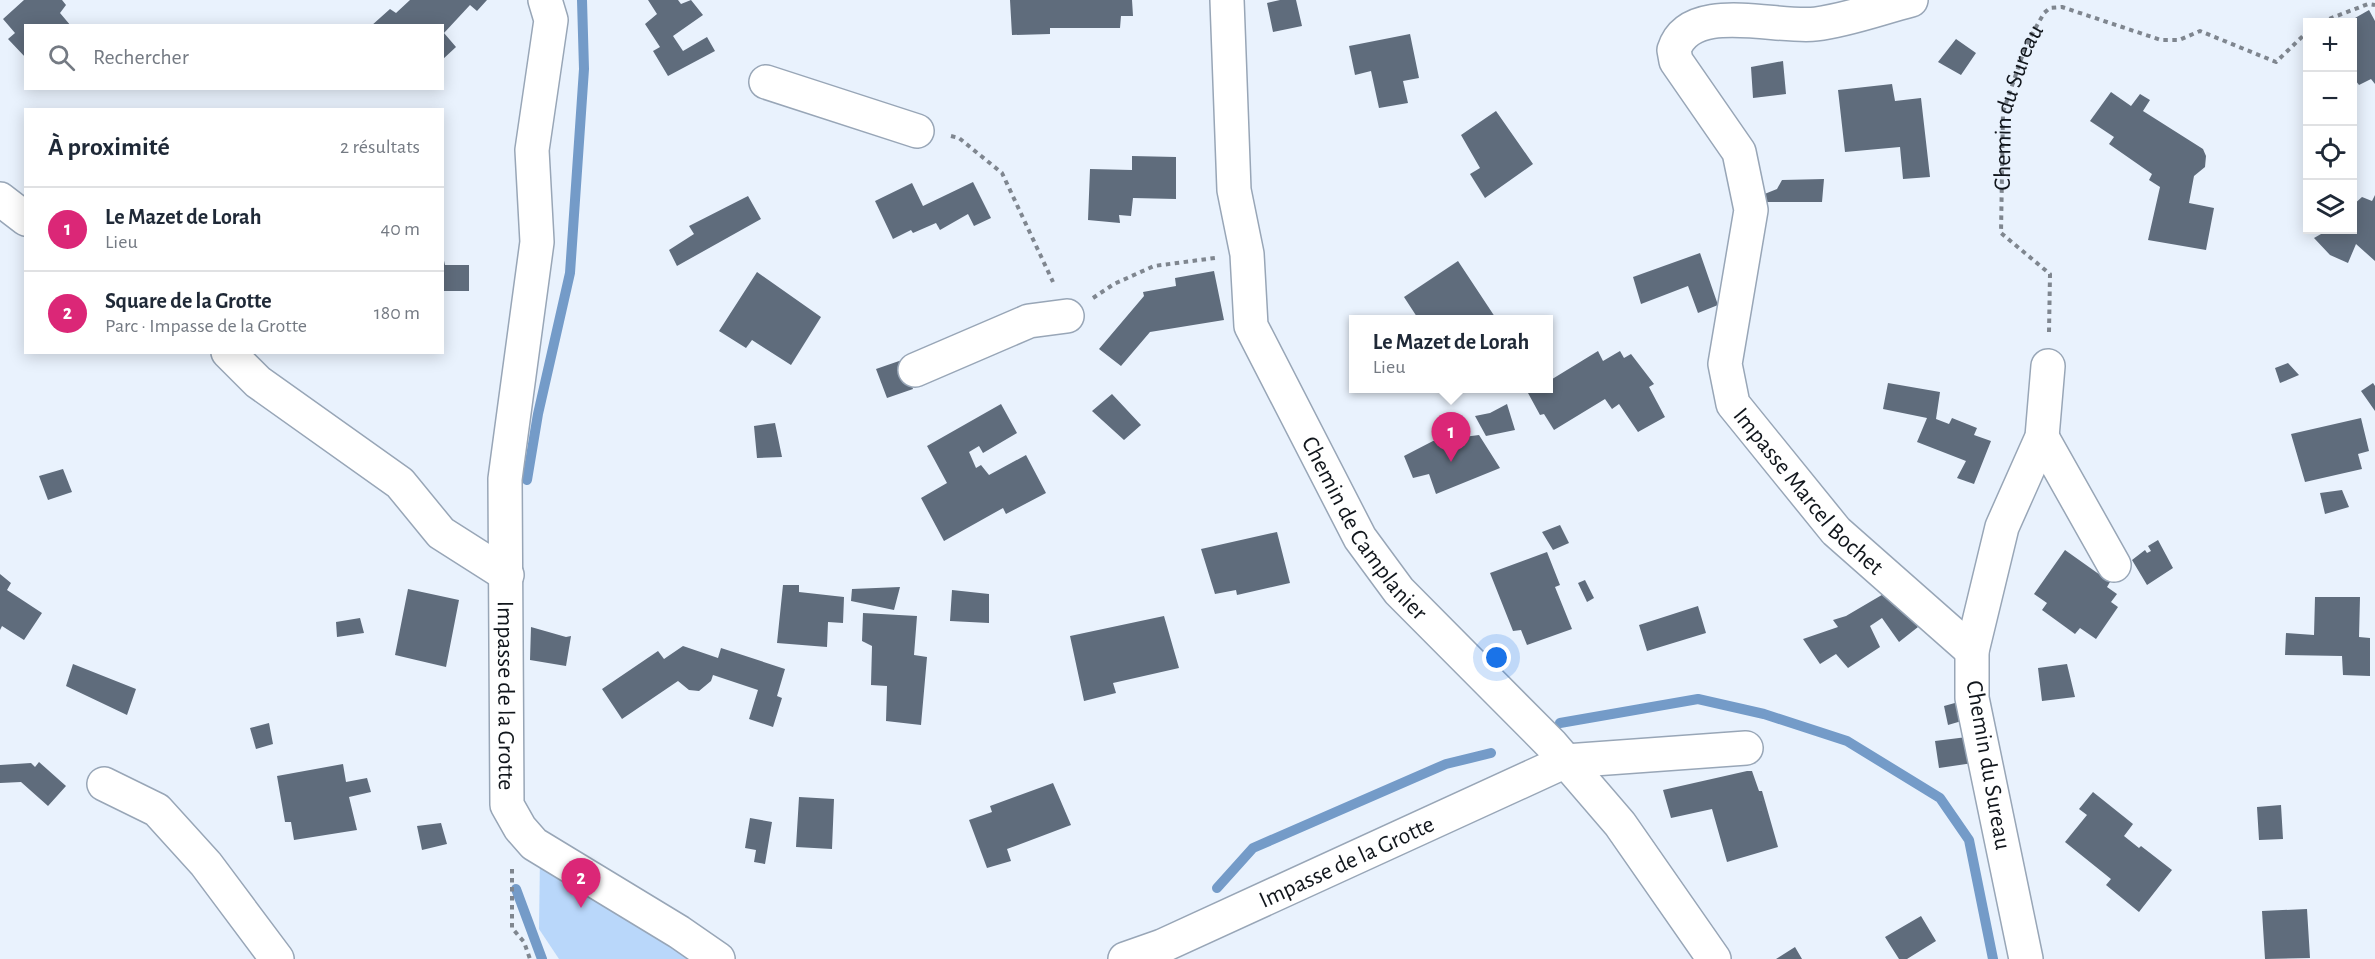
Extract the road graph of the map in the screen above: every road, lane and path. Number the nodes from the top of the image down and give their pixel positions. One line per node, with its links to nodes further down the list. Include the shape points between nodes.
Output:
1 (545, 0): 18 (street, Impasse de la Grotte, via 551,20 532,150 537,242 505,479)
2 (1227, 0): 11 (street, Chemin de Camplanier, via 1234,190)
3 (1911, 0): 19 (street, Impasse Marcel Bochet, via 1816,24 1728,20 1694,23 1684,30 1674,50 1676,61 1739,152 1751,210 1725,364 1732,404 1836,531)
4 (2375, 5): 5 (path, via 2367,4)
5 (2331, 18)
6 (2303, 35): 14 (path, Chemin du Sureau, via 2276,62 2200,31 2179,40 2161,40 2062,7 2044,13 2026,45 2003,112 2001,233 2050,274)
7 (766, 82): 8 (street)
8 (917, 131): 12 (path, via 959,138 1002,172)
9 (0, 199): 10 (street)
10 (24, 217)
11 (1247, 254): 12 (path, via 1154,266 1114,284); 21 (street, Chemin de Camplanier, via 1251,326 1360,538 1399,591)
12 (1067, 315): 15 (street, via 1029,321)
13 (230, 354): 18 (street, Impasse de la Grotte, via 258,382 400,483 441,533)
14 (2048, 366): 16 (street, Chemin du Sureau)
15 (915, 370)
16 (2042, 437): 17 (street); 19 (street, Chemin du Sureau, via 2002,527)
17 (2114, 565)
18 (507, 575): 23 (street, Impasse de la Grotte, via 507,805)
19 (1972, 651): 29 (street, Chemin du Sureau, via 1972,698)
20 (1746, 748): 21 (street)
21 (1566, 761): 27 (street, Impasse de la Grotte, via 1162,946); 28 (street, Chemin de Camplanier, via 1620,824)
22 (104, 784): 24 (street, via 157,810 206,864)
23 (534, 844): 25 (path, via 512,864 512,928 524,942); 26 (street, Impasse de la Grotte, via 631,901)
24 (277, 959)
25 (530, 959)
26 (718, 959)
27 (1125, 959)
28 (1714, 959)
29 (2026, 959)

